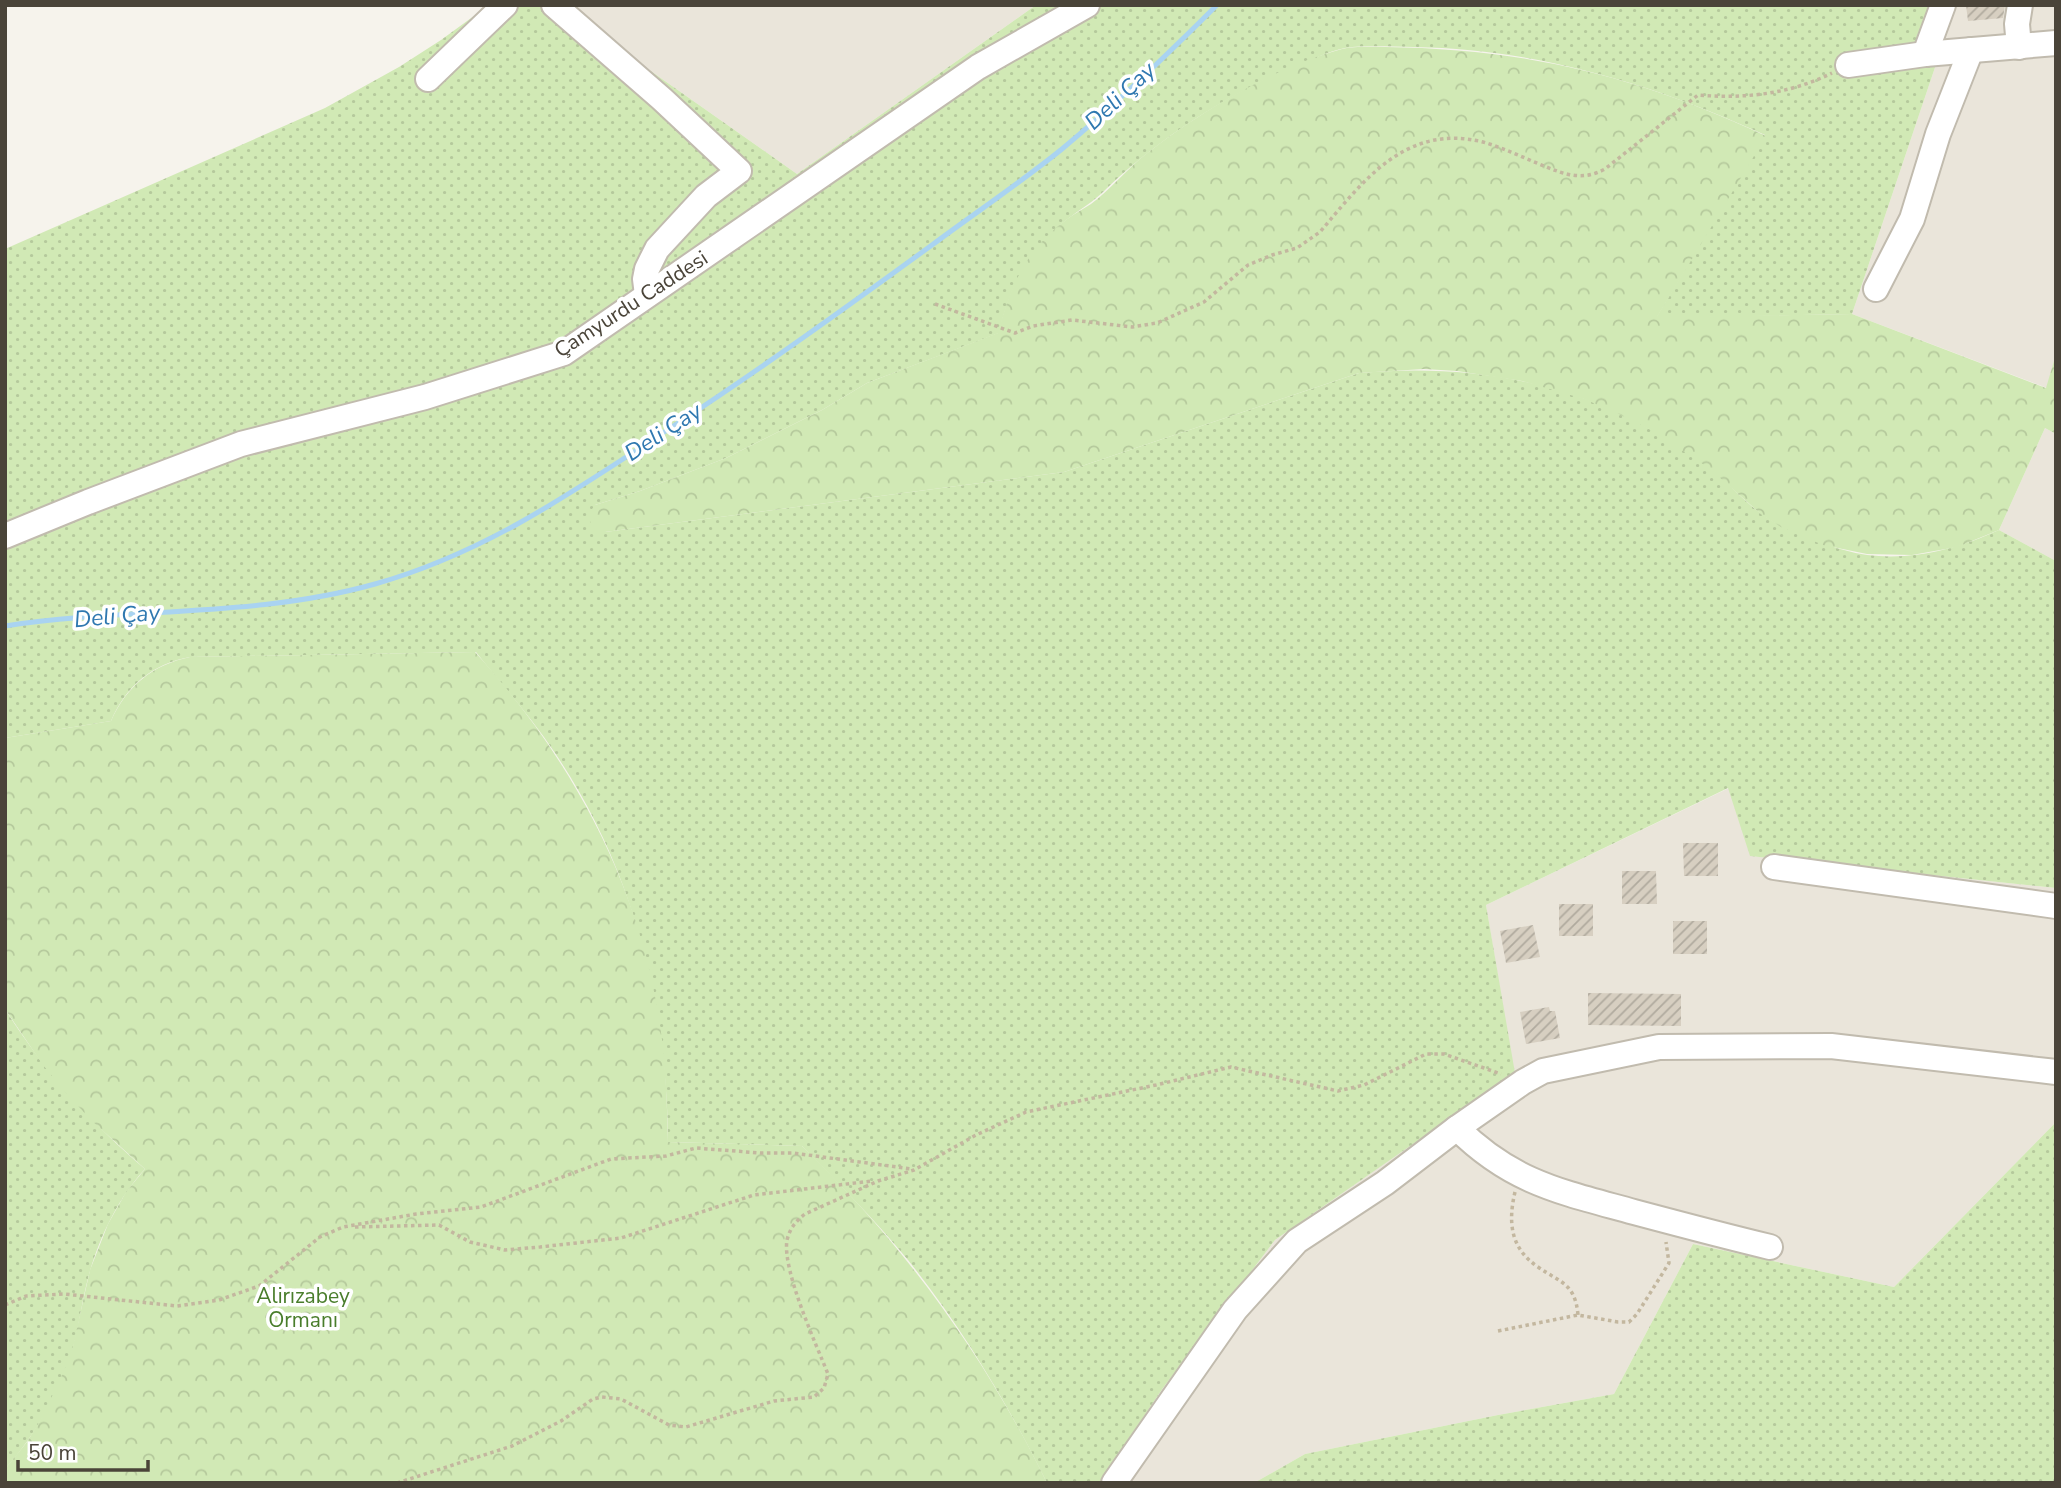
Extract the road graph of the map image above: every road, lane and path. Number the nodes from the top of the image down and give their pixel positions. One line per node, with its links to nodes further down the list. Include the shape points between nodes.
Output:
1 (505, 5): 11 (street)
2 (554, 5): 13 (street, via 739,171 706,196 657,249 647,269)
3 (1087, 5): 13 (street, Çamyurdu Caddesi, via 978,67)
4 (1943, 5): 9 (street)
5 (2020, 5): 7 (street)
6 (2056, 43): 7 (street)
7 (2020, 47): 8 (street)
8 (1970, 50): 9 (street); 12 (street, via 1912,219)
9 (1925, 54): 10 (street)
10 (1848, 65): 14 (path, via 1809,83 1767,94 1698,95 1590,176 1566,175 1480,141 1445,140 1412,146 1377,168 1309,241 1248,265 1204,302 1157,323 1132,327 1072,320 1015,333)
11 (428, 79)
12 (1877, 289)
13 (647, 295): 15 (street, Çamyurdu Caddesi, via 564,353 425,397 241,444)
14 (935, 304)
15 (5, 536)
16 (1774, 867): 17 (street)
17 (2056, 906)
18 (2056, 1072): 19 (street, via 1831,1046 1659,1047 1543,1070)
19 (1523, 1082): 20 (street); 21 (path, via 1444,1054 1426,1054 1364,1085 1338,1091 1231,1067 1026,1112)
20 (1457, 1128): 22 (street, via 1485,1154); 31 (street, via 1297,1241 1235,1310)
21 (914, 1170): 23 (path); 25 (path, via 793,1153 696,1148 666,1156 611,1159 481,1208)
22 (1519, 1175): 24 (street, via 1569,1195); 28 (path, via 1510,1215 1513,1234 1537,1267 1573,1292)
23 (878, 1181): 25 (path, via 754,1195 621,1238 505,1250 470,1242 439,1225); 30 (path, via 805,1214 789,1232 786,1244 792,1281 828,1374 824,1388 814,1397 774,1401 685,1427 670,1425 621,1399 602,1397 512,1446)
24 (1662, 1220): 26 (street); 28 (path, via 1669,1263 1634,1319 1624,1323)
25 (343, 1227): 27 (path, via 320,1237 258,1286 219,1300 177,1306 64,1294 26,1296)
26 (1770, 1247)
27 (5, 1305)
28 (1578, 1315): 29 (path)
29 (1498, 1331)
30 (397, 1483)
31 (1114, 1483)

